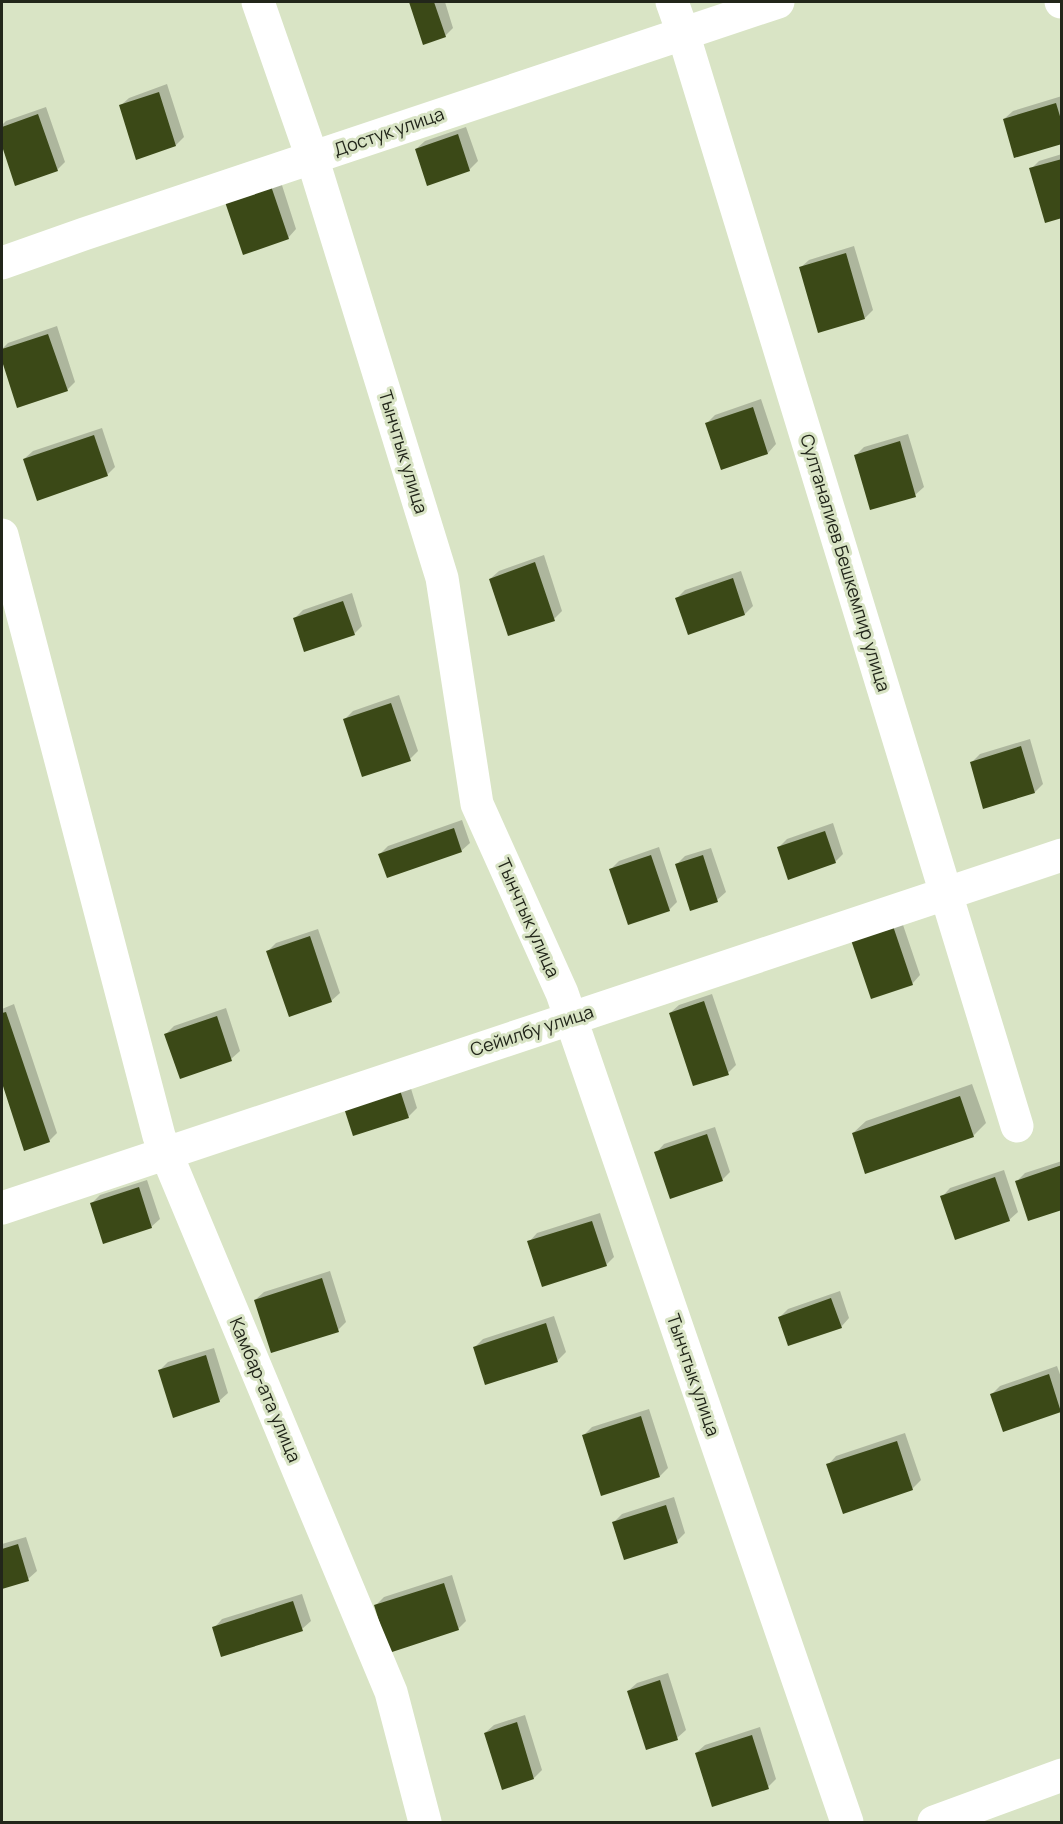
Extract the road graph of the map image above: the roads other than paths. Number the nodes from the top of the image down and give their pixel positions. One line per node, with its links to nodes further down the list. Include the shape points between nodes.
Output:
1 (258, 2): 5 (street, Тынчтык улица)
2 (672, 2): 4 (street, Султаналиев Бешкемпир улица)
3 (778, 2): 4 (street, Достук улица)
4 (683, 33): 5 (street, Достук улица); 9 (street, Султаналиев Бешкемпир улица)
5 (312, 157): 6 (street, Достук улица); 10 (street, Тынчтык улица, via 442,578 477,804)
6 (2, 263)
7 (2, 535): 12 (street, Камбар-ата улица, via 159,1136)
8 (1062, 855): 9 (street, Сейилбу улица)
9 (946, 894): 10 (street, Сейилбу улица); 11 (street, Султаналиев Бешкемпир улица)
10 (571, 1018): 12 (street, Сейилбу улица); 16 (street, Тынчтык улица)
11 (1017, 1126)
12 (167, 1153): 13 (street, Сейилбу улица); 15 (street, Камбар-ата улица, via 391,1692)
13 (2, 1208)
14 (1062, 1775): 17 (street)
15 (425, 1822)
16 (847, 1822)
17 (934, 1822)

